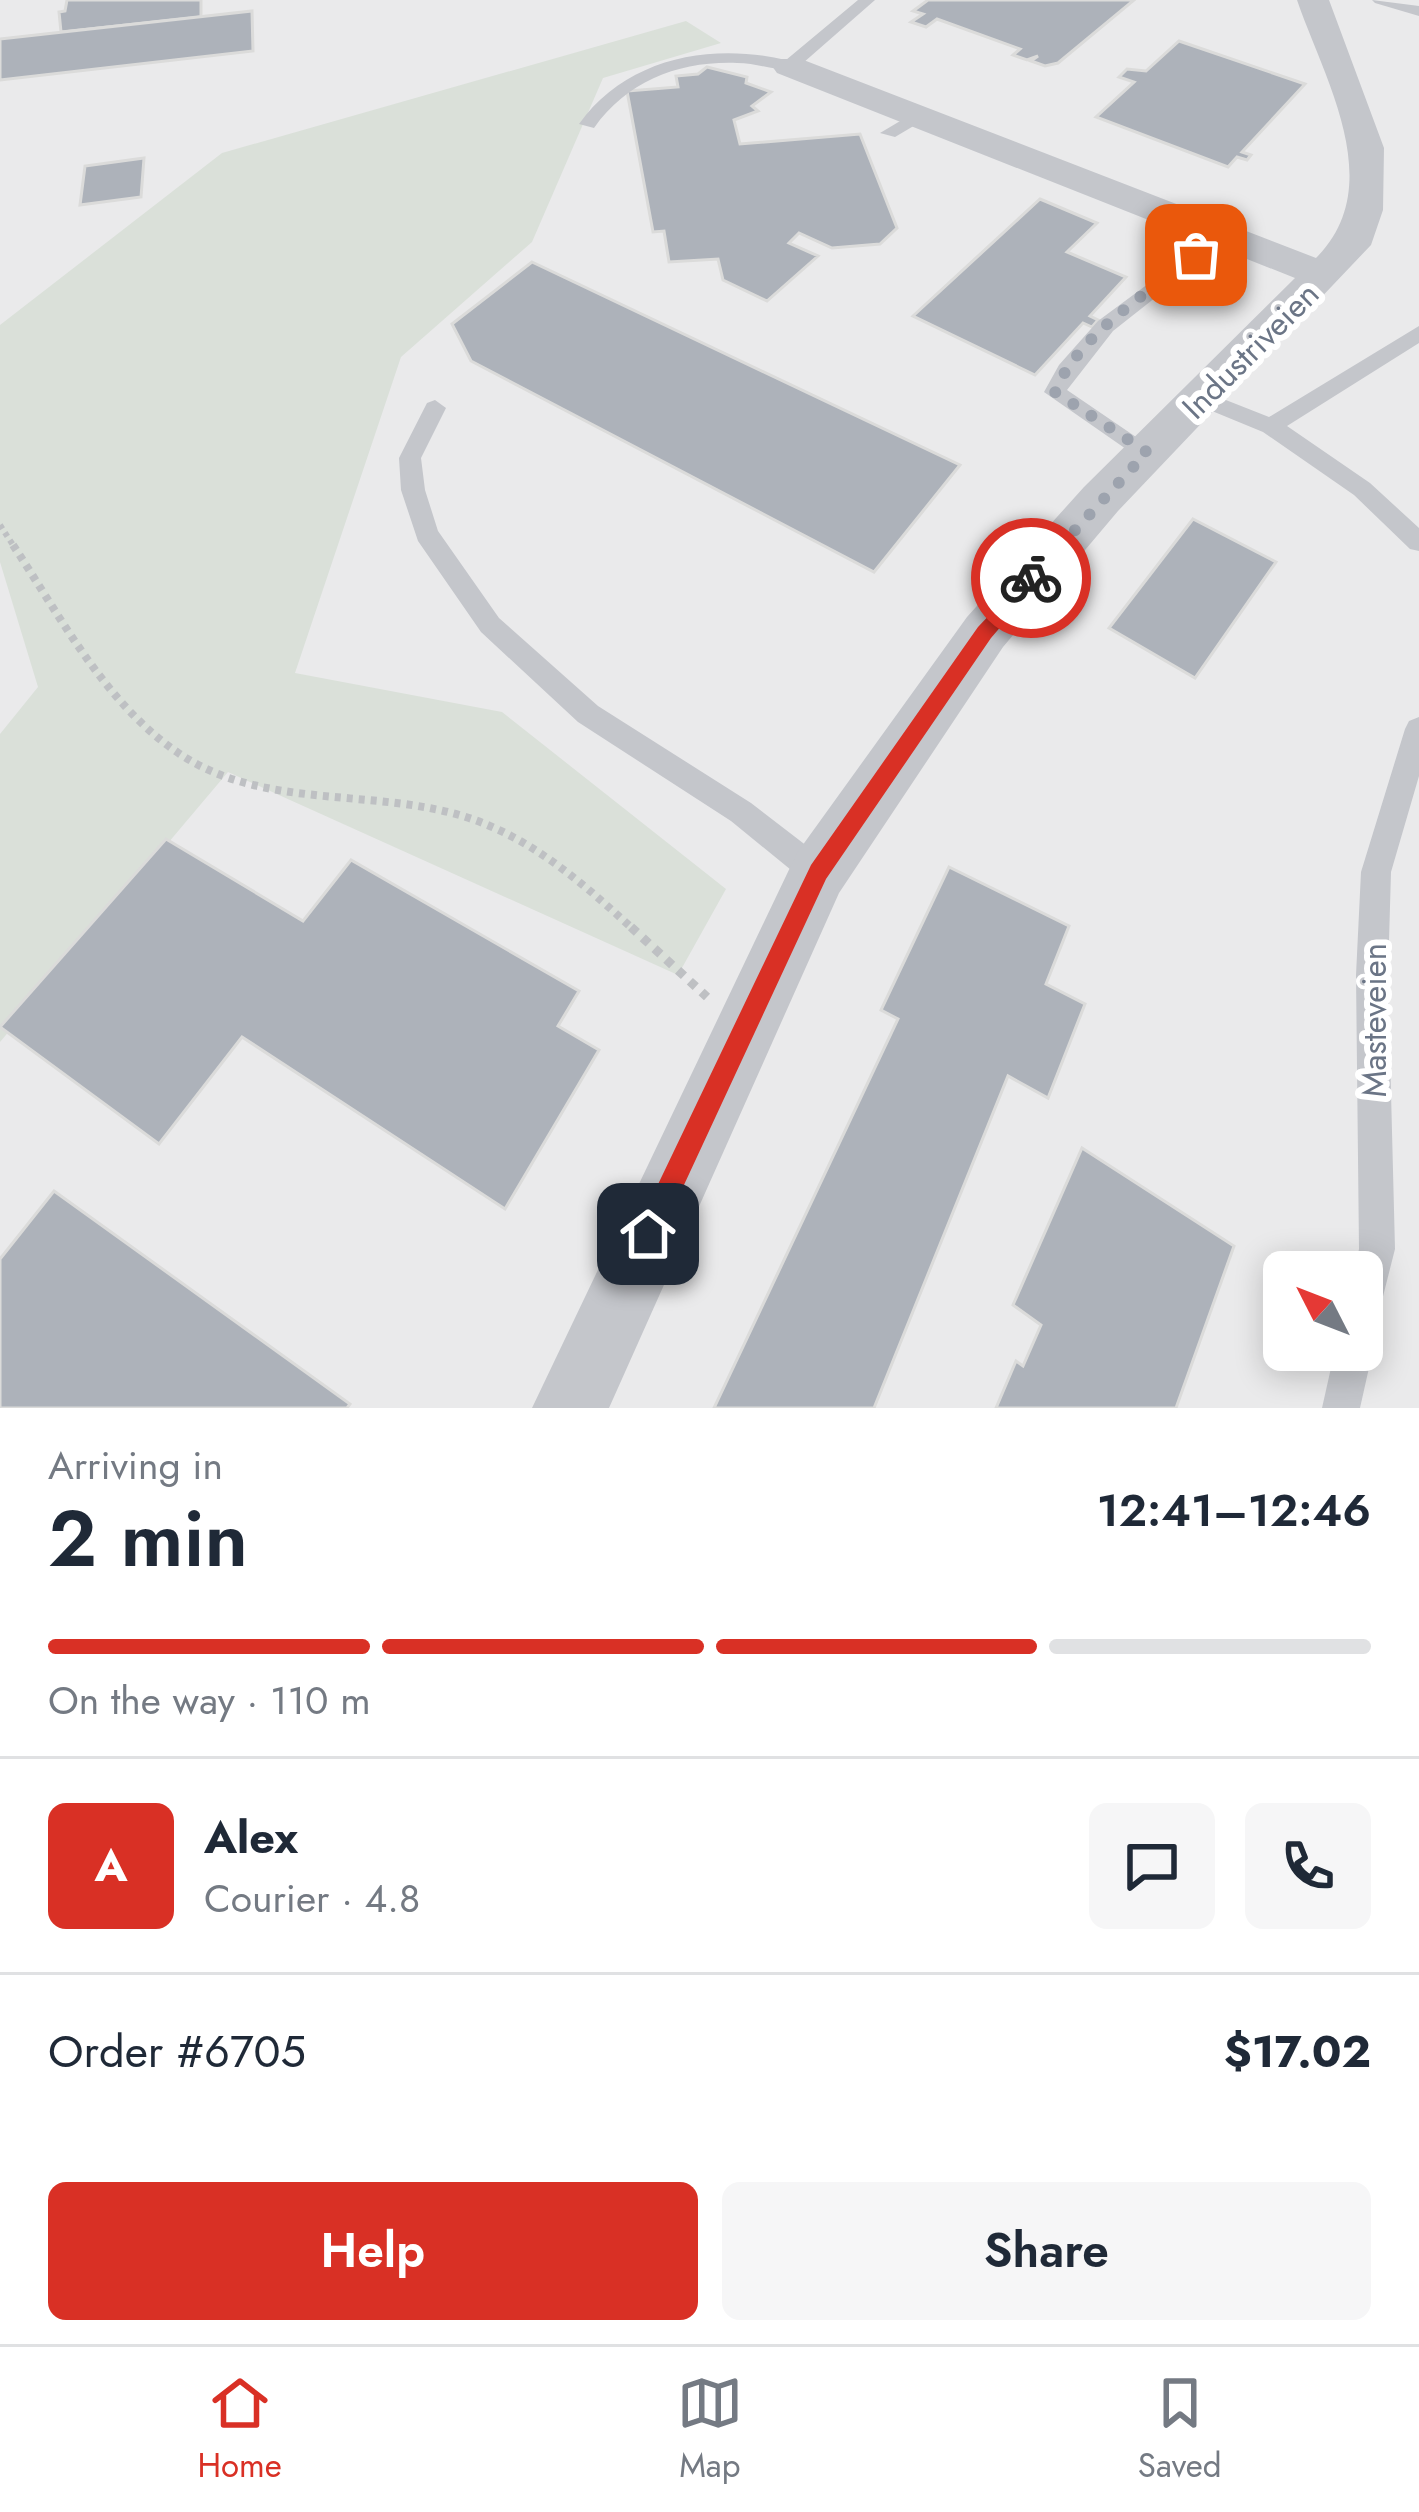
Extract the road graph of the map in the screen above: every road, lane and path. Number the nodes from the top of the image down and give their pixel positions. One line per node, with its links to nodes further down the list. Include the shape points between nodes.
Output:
1 (867, 0): 5 (lane)
2 (1380, 0): 4 (lane)
3 (1309, 1): 8 (street, Industriveien, via 1372,157 1369,207 1352,245)
4 (1419, 11)
5 (789, 66): 6 (lane, via 738,56 678,67 606,96); 7 (street, via 904,126)
6 (588, 124)
7 (1225, 233): 8 (street); 13 (lane, via 1113,322 1062,374 1055,392)
8 (1324, 275): 10 (street, Industriveien)
9 (1419, 333): 12 (lane)
10 (1203, 399): 12 (lane); 13 (street, Industriveien)
11 (435, 408): 17 (lane, via 410,458 413,490 427,534 490,626 588,714)
12 (1271, 426): 15 (lane, via 1362,489)
13 (1147, 452): 17 (street, Industriveien, via 985,632)
14 (0, 525): 18 (path, via 111,685 182,757 250,780 440,811 510,832)
15 (1419, 542)
16 (1419, 729): 19 (lane, Masteveien, via 1376,872)
17 (818, 872): 18 (street, Industriveien)
18 (744, 1029): 21 (street, Industriveien)
19 (1377, 1251)
20 (1349, 1371): 22 (lane)
21 (570, 1408)
22 (1341, 1408)

